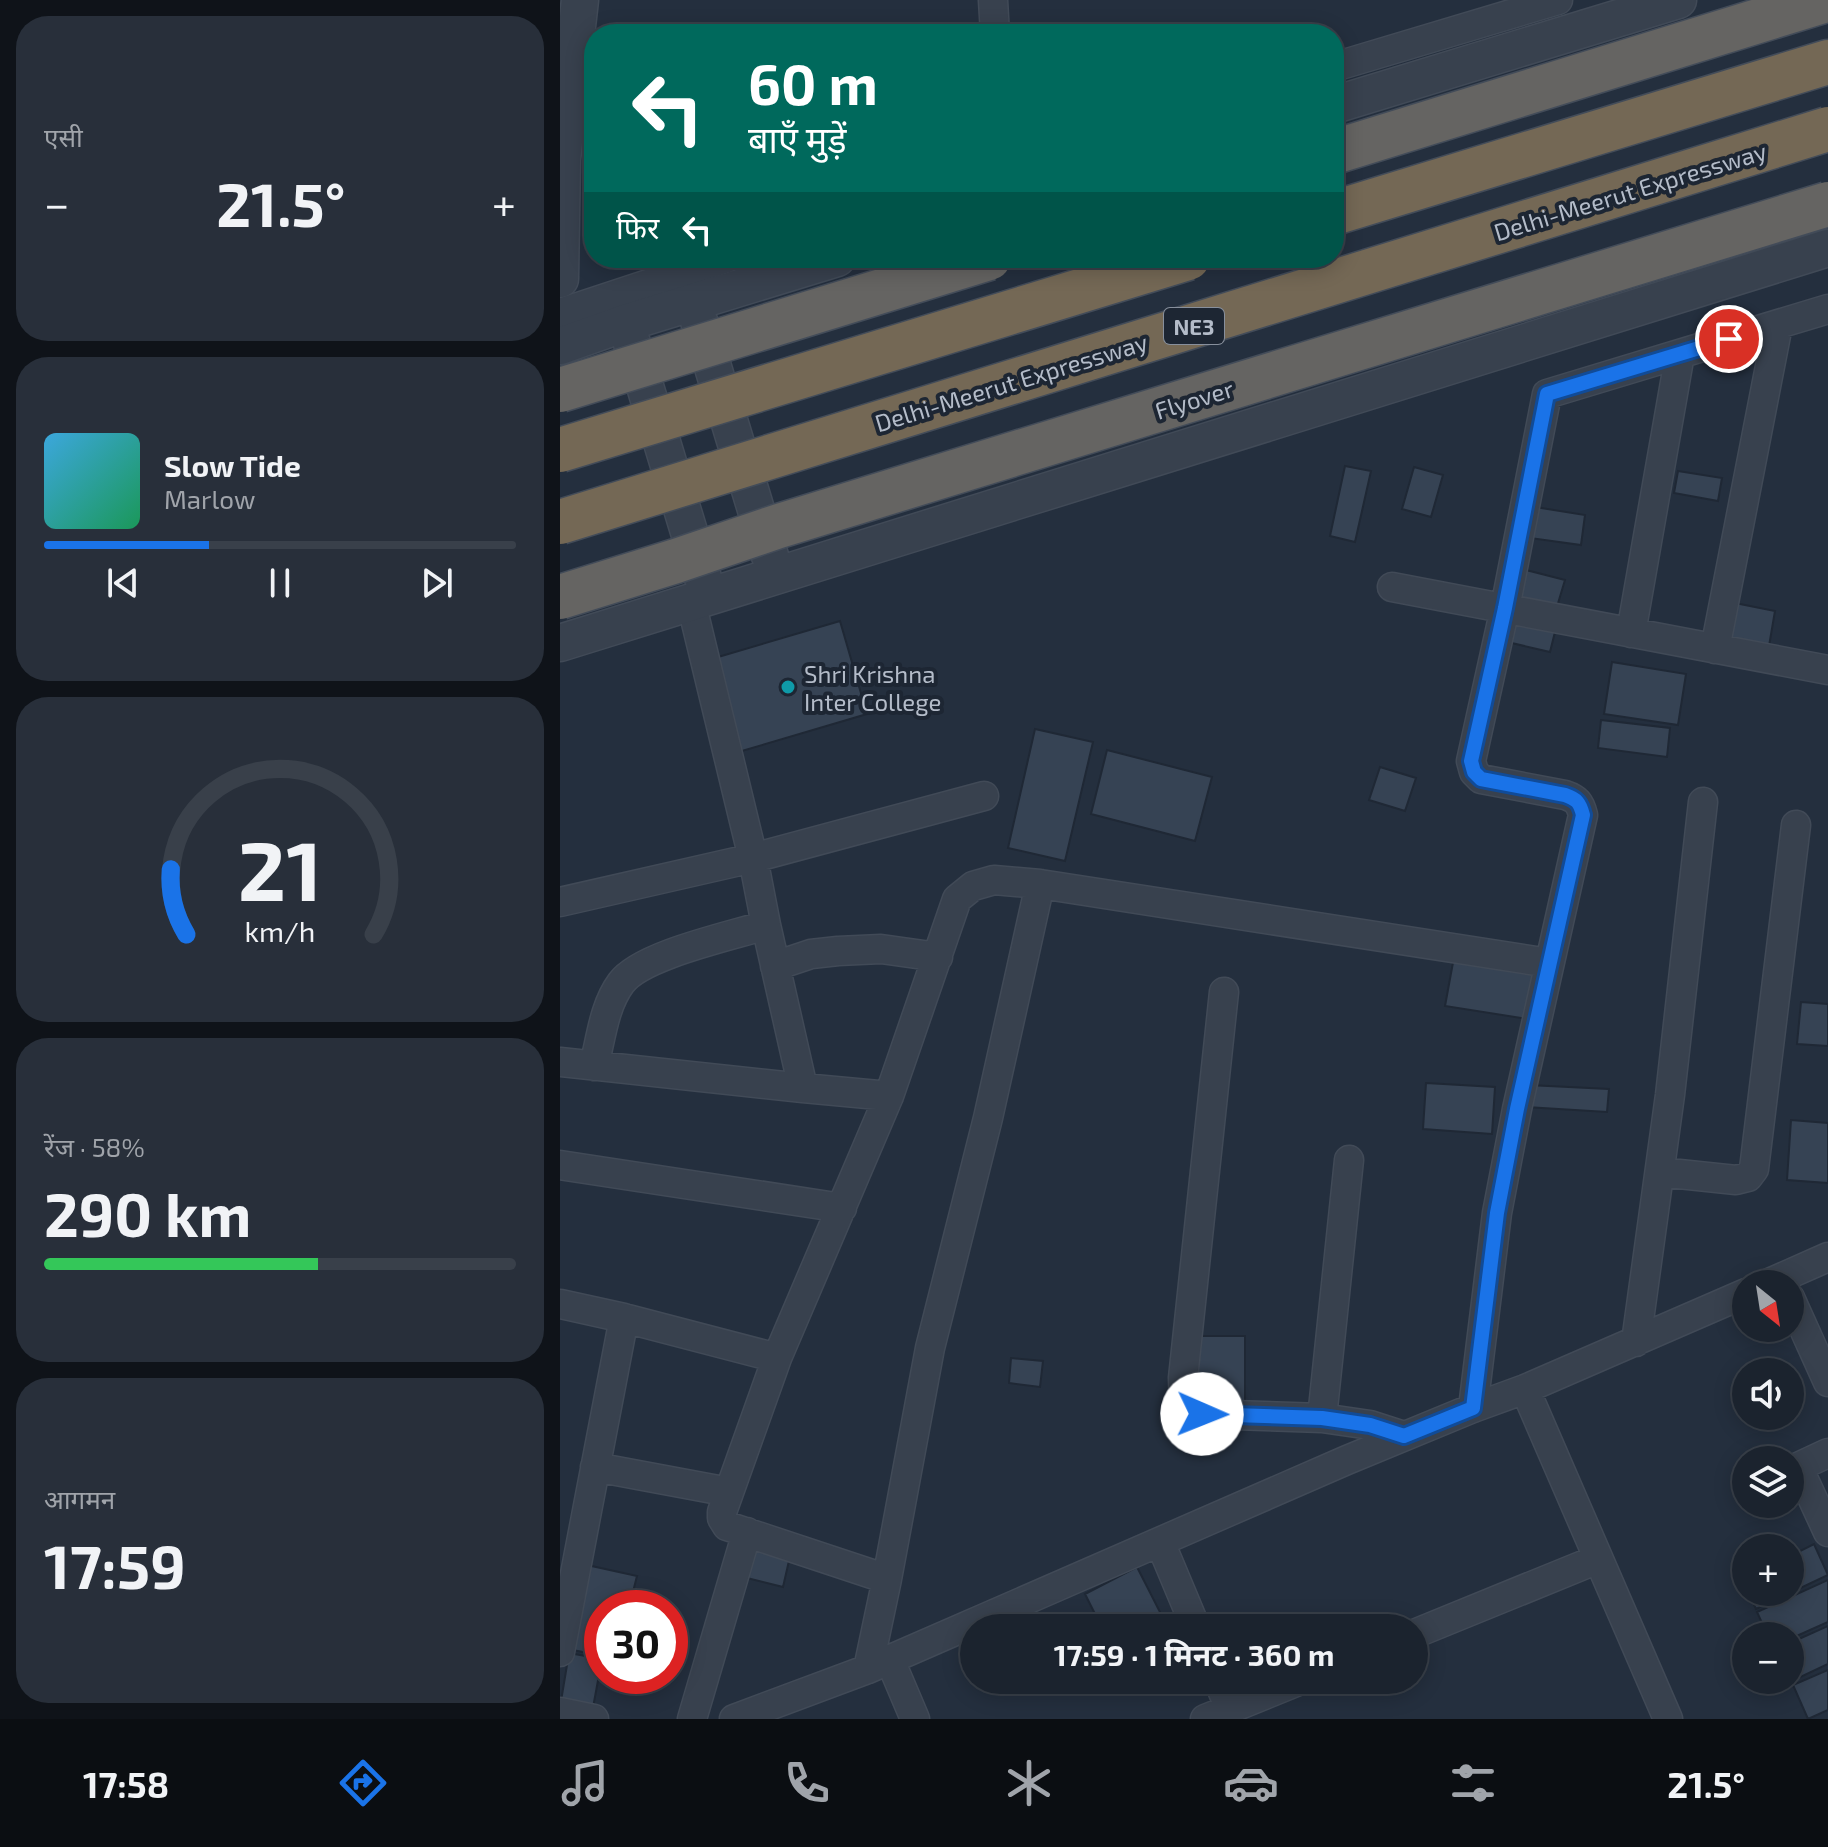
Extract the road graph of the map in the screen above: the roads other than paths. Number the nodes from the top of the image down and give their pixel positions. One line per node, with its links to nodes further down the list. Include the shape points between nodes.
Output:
1 (580, 0): 12 (street)
2 (993, 0): 6 (street)
3 (1558, 0): 8 (street)
4 (1678, 0): 9 (street)
5 (1826, 0): 11 (highway)
6 (994, 24)
7 (1828, 62): 14 (highway)
8 (1344, 64)
9 (1344, 102)
10 (1828, 129): 30 (highway, Delhi-Meerut Expressway / NE3, bridge)
11 (1344, 149)
12 (561, 159): 20 (street)
13 (1828, 204): 33 (highway, Flyover, bridge)
14 (1344, 210)
15 (1828, 248): 31 (street)
16 (697, 268): 23 (street)
17 (804, 268): 21 (street)
18 (956, 268): 28 (highway, bridge)
19 (1155, 268): 29 (highway, bridge)
20 (560, 279)
21 (693, 302): 24 (street); 31 (street)
22 (1828, 309): 25 (street)
23 (560, 313)
24 (625, 323): 26 (street); 34 (street)
25 (1778, 325): 27 (street); 38 (street)
26 (560, 346)
27 (1680, 354): 35 (street, via 1547,394); 36 (street)
28 (560, 390)
29 (560, 450)
30 (560, 522)
31 (776, 576): 34 (street)
32 (1392, 587): 35 (street)
33 (560, 597)
34 (700, 600): 37 (street); 43 (street)
35 (1505, 608): 36 (street); 48 (street, via 1471,761 1481,779 1565,795 1581,804 1583,815)
36 (1631, 633): 38 (street)
37 (560, 643)
38 (1715, 649): 39 (street)
39 (1828, 670)
40 (984, 796): 43 (street)
41 (1703, 802): 57 (street)
42 (1796, 825): 57 (street, via 1754,1169 1736,1180)
43 (753, 858): 45 (street); 46 (street)
44 (1040, 884): 47 (street, via 994,880 973,886 957,899); 48 (street); 79 (street, via 930,1348)
45 (560, 902)
46 (766, 925): 49 (street); 52 (street, via 645,964 622,980 609,1004)
47 (938, 957): 49 (street, via 881,949 838,951); 54 (street)
48 (1549, 963): 69 (street, via 1497,1213)
49 (775, 966): 53 (street)
50 (1224, 992): 70 (street, via 1184,1398 1190,1409 1202,1414)
51 (560, 1062): 52 (street)
52 (594, 1066): 53 (street)
53 (803, 1088): 54 (street)
54 (889, 1096): 58 (street)
55 (1349, 1160): 70 (street)
56 (560, 1165): 58 (street)
57 (1660, 1172): 65 (street)
58 (842, 1208): 66 (street)
59 (1828, 1257): 60 (street)
60 (1804, 1272)
61 (1732, 1299): 65 (street)
62 (560, 1304): 63 (street)
63 (624, 1318): 66 (street); 73 (street)
64 (1804, 1334): 67 (street)
65 (1636, 1342): 68 (street)
66 (777, 1358): 74 (street)
67 (1828, 1382)
68 (1525, 1389): 69 (street); 78 (street)
69 (1473, 1408): 71 (street)
70 (1322, 1418): 71 (street)
71 (1404, 1436): 77 (street)
72 (1828, 1453): 76 (street, via 1798,1467)
73 (595, 1467): 74 (street); 82 (street)
74 (729, 1492): 75 (street, via 722,1518 727,1526)
75 (747, 1532): 79 (street); 89 (street)
76 (1828, 1532)
77 (1160, 1542): 80 (street); 83 (street)
78 (1598, 1559): 81 (street); 91 (street)
79 (887, 1579): 83 (street)
80 (1190, 1614)
81 (1428, 1628)
82 (560, 1652)
83 (879, 1665): 87 (street); 90 (street)
84 (1267, 1694): 86 (street)
85 (560, 1712): 88 (street)
86 (1218, 1714)
87 (748, 1717)
88 (594, 1719)
89 (692, 1719)
90 (915, 1719)
91 (1668, 1719)

